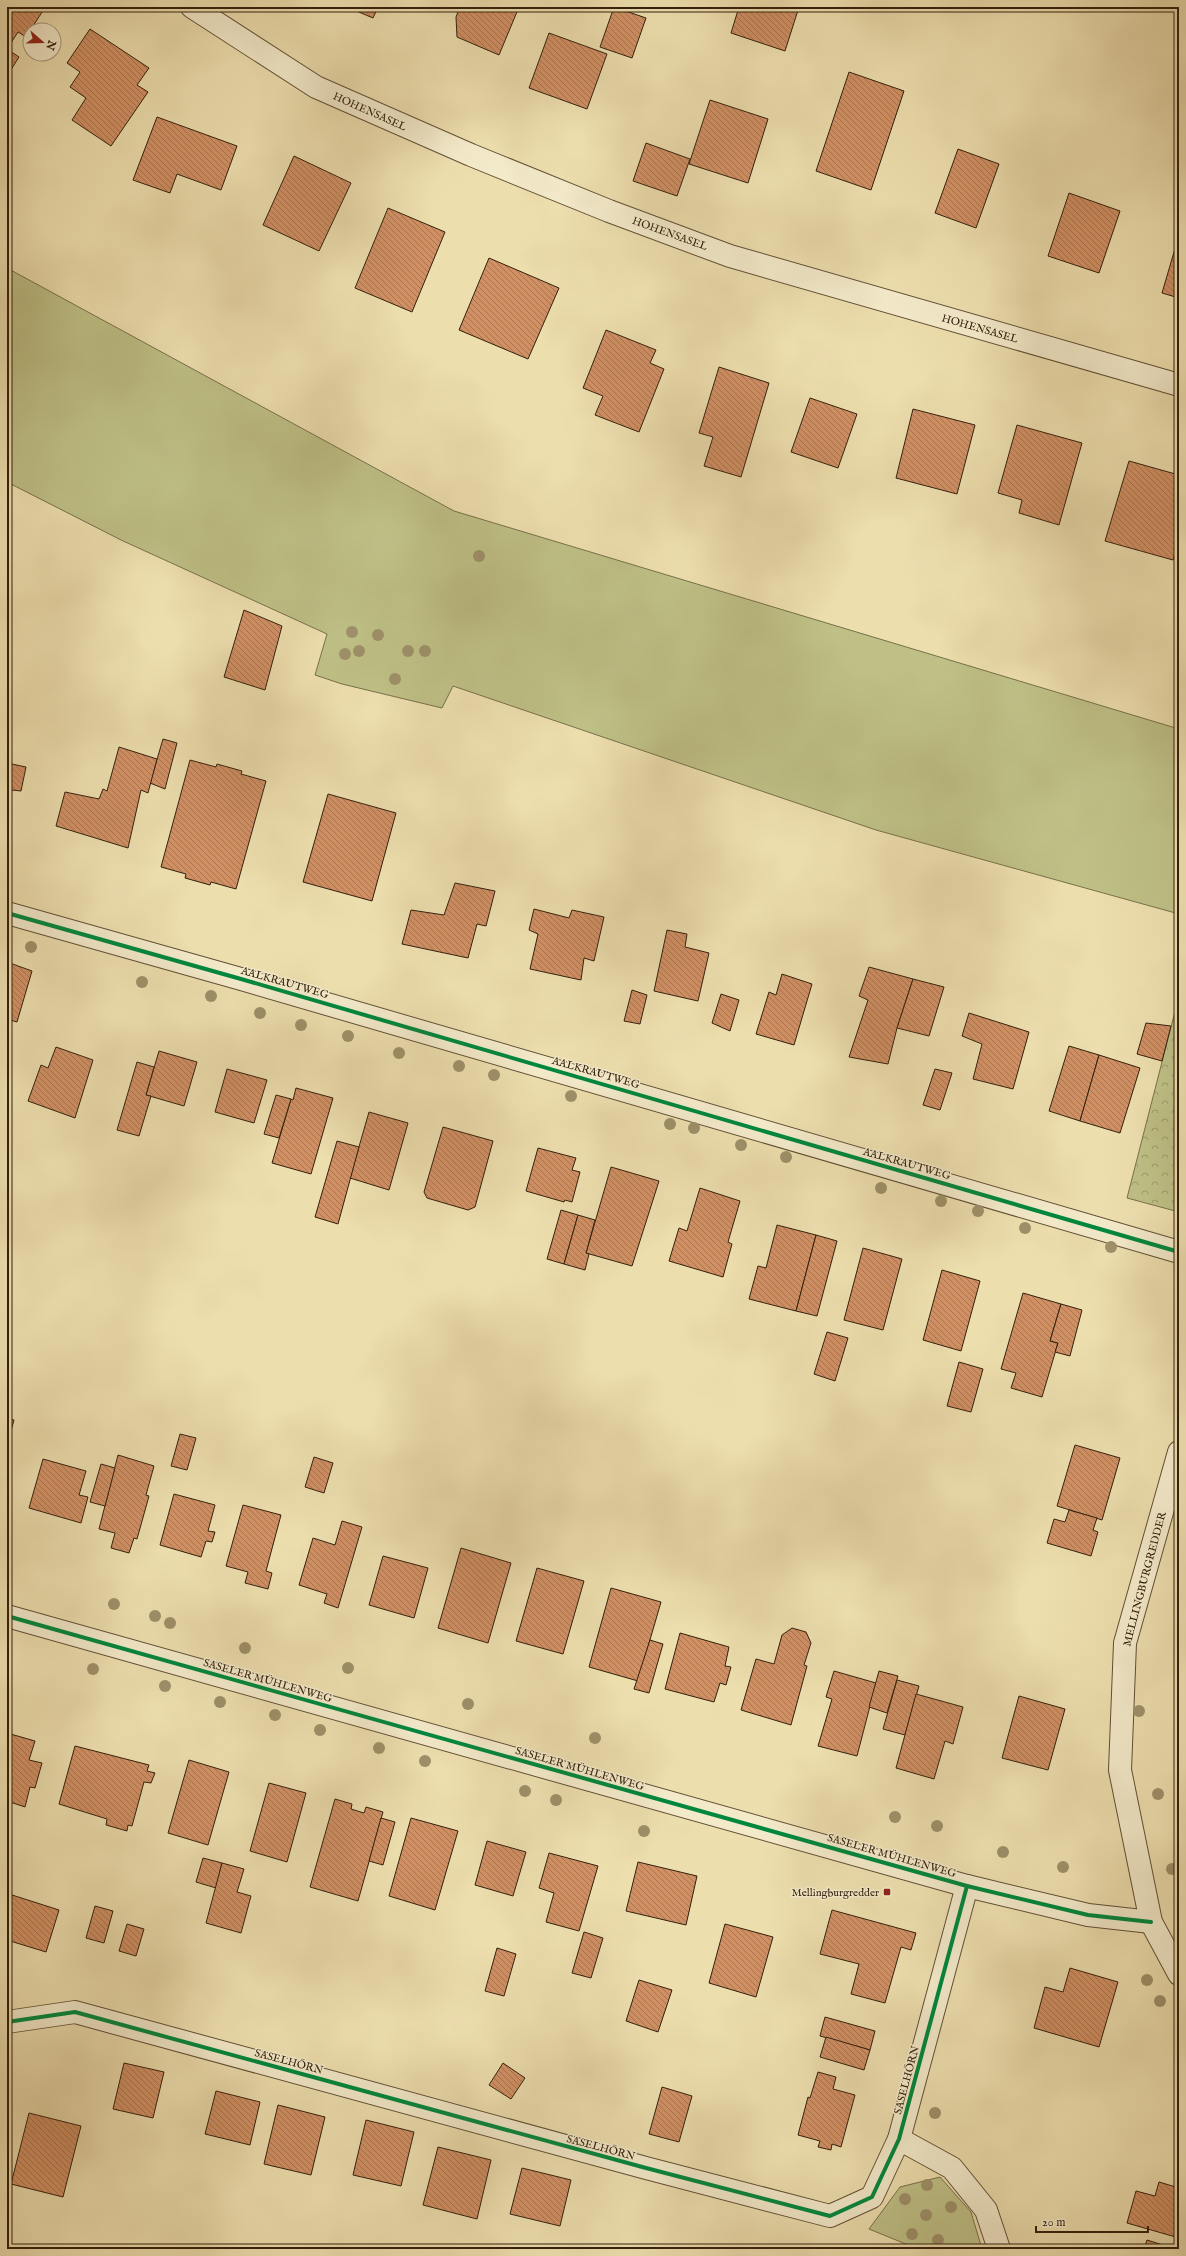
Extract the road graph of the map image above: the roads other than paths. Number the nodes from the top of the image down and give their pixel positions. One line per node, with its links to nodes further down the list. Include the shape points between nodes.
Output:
1 (192, 7): 2 (street, HOHENSASEL, via 316,87 471,155 609,211 730,256)
2 (1179, 385)
3 (7, 913): 4 (street, AALKRAUTWEG)
4 (1179, 1252)
5 (1179, 1452): 8 (street, MELLINGBURGREDDER, via 1126,1643 1120,1770)
6 (7, 1616): 7 (street, SASELER MÜHLENWEG)
7 (967, 1886): 8 (street, SASELER MÜHLENWEG, via 1088,1915); 11 (street, SASELHÖRN)
8 (1151, 1922): 9 (street, MELLINGBURGREDDER)
9 (1179, 1974)
10 (7, 2022): 11 (street, SASELHÖRN, via 75,2012 830,2216 872,2197)
11 (899, 2139): 12 (street, via 952,2168 986,2210)
12 (999, 2249)

